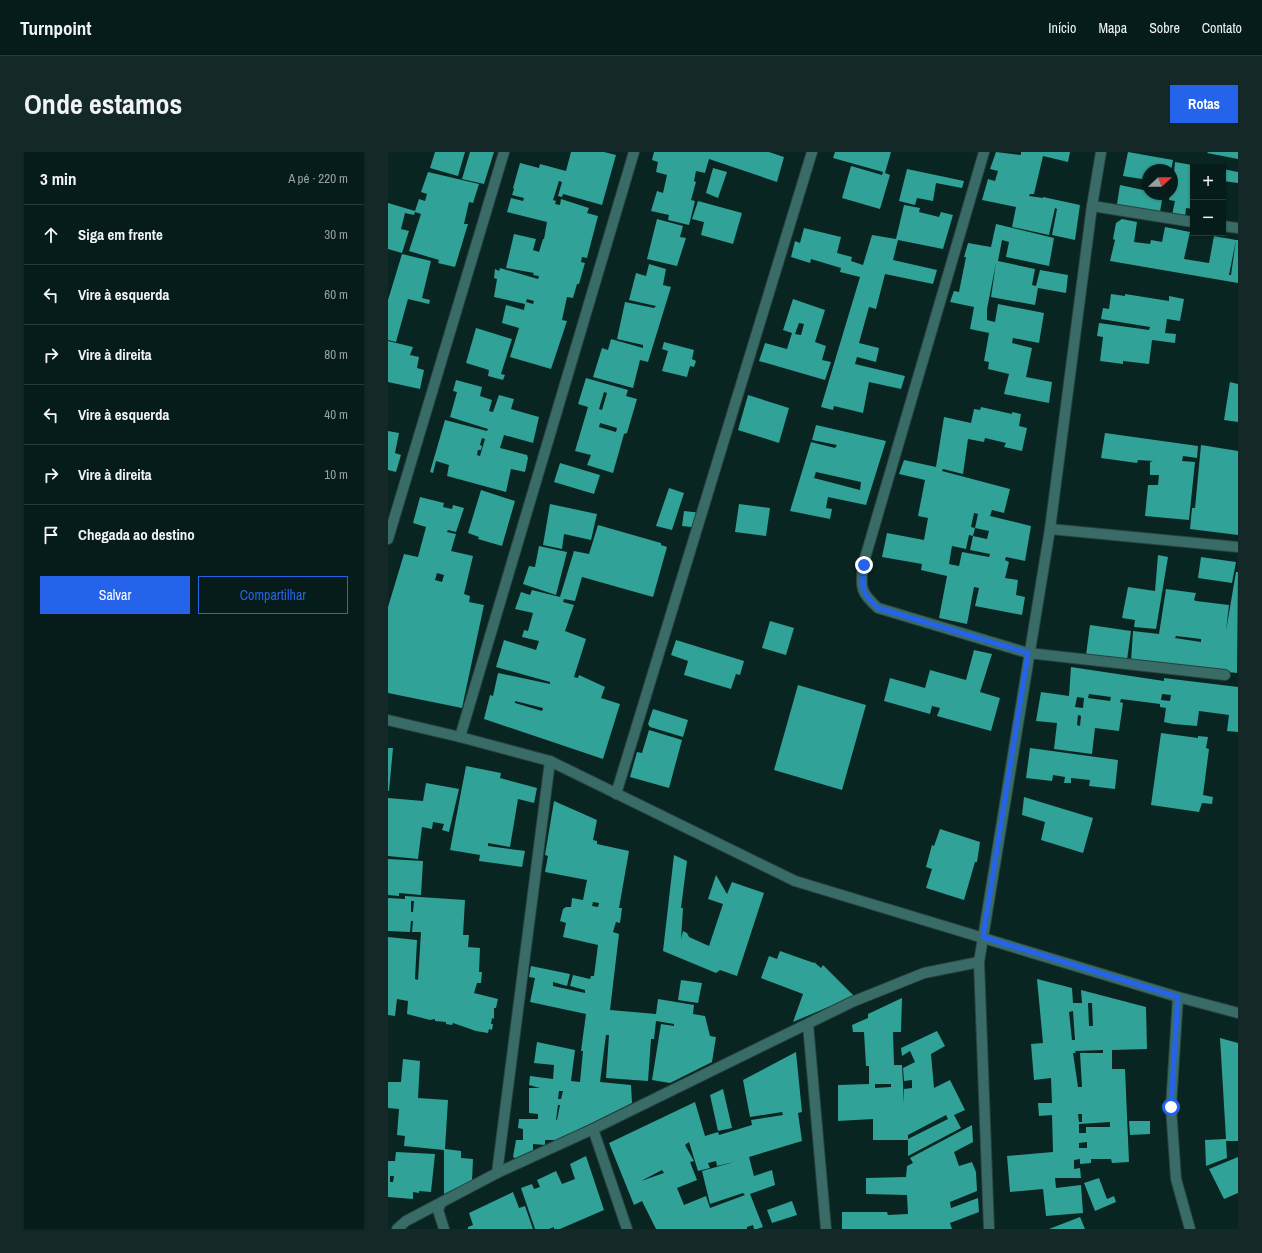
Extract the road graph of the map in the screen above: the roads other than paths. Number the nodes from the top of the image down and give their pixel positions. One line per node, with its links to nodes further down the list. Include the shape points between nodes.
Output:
1 (504, 152): 11 (street)
2 (634, 152): 16 (street)
3 (812, 152): 18 (street)
4 (984, 152): 13 (street, via 864,565 861,583 866,597 878,608)
5 (1101, 152): 6 (street)
6 (1092, 206): 7 (street); 10 (street)
7 (1190, 222)
8 (1226, 226): 9 (street)
9 (1238, 228)
10 (1050, 529): 12 (street); 13 (street)
11 (388, 539)
12 (1238, 547)
13 (1028, 653): 14 (street); 19 (street)
14 (1224, 675)
15 (388, 720): 16 (street)
16 (460, 737): 17 (street)
17 (550, 761): 18 (street); 25 (street)
18 (616, 794): 19 (street, via 795,881)
19 (983, 937): 20 (street); 21 (street)
20 (979, 962): 23 (street, via 924,973 852,1002); 31 (street)
21 (1178, 997): 22 (street); 32 (street, via 1171,1107 1176,1179)
22 (1238, 1013)
23 (808, 1024): 24 (street); 30 (street)
24 (593, 1129): 25 (street); 29 (street)
25 (497, 1173): 26 (street, via 448,1198)
26 (440, 1205): 27 (street, via 406,1221); 28 (street, via 438,1210)
27 (397, 1229)
28 (444, 1229)
29 (627, 1229)
30 (826, 1229)
31 (989, 1229)
32 (1190, 1229)

